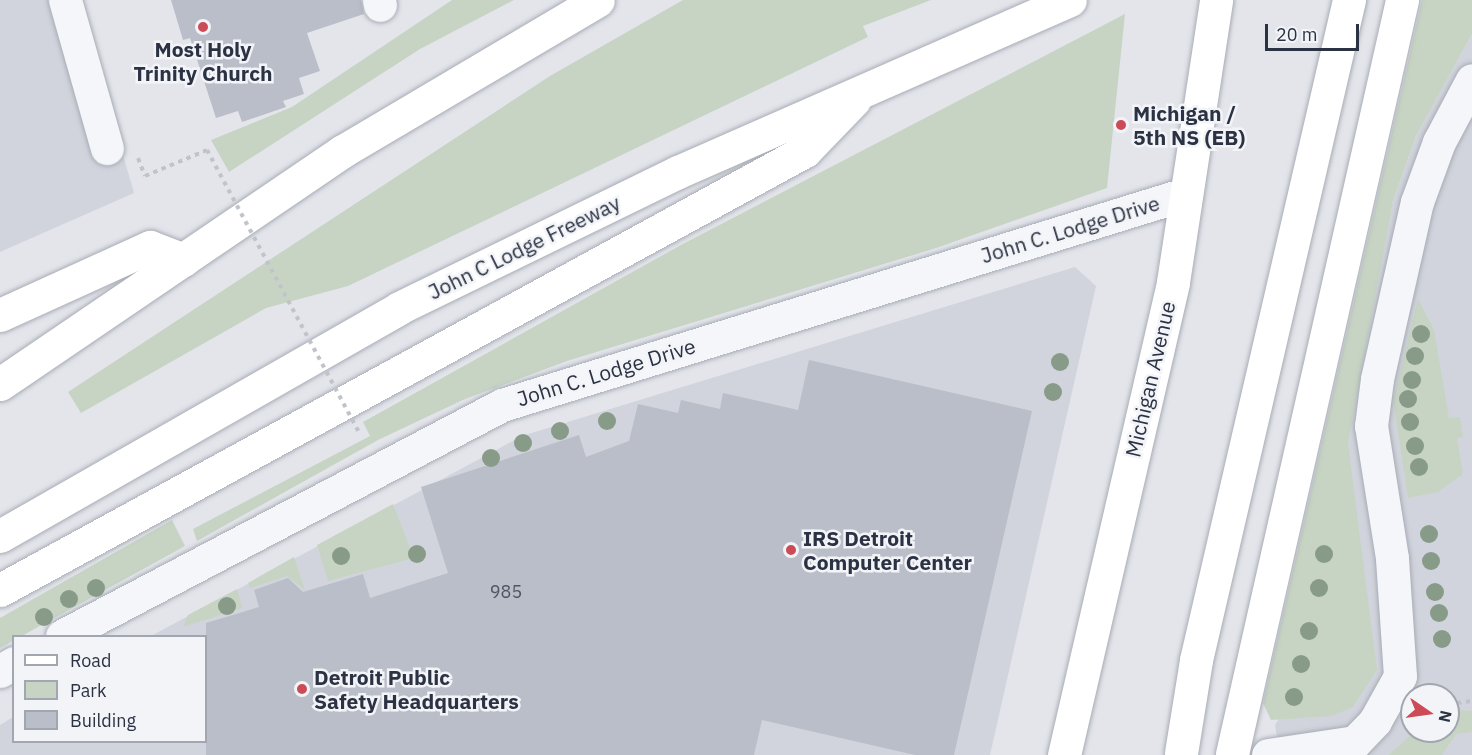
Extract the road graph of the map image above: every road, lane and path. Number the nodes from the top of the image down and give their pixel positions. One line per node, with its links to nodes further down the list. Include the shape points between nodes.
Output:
1 (65, 0): 9 (street)
2 (598, 0): 11 (main road, via 343,151)
3 (1070, 0): 8 (main road, John C Lodge Freeway)
4 (1216, 0): 10 (main road, Michigan Avenue)
5 (1349, 0): 18 (main road, via 1196,660)
6 (1402, 0): 20 (main road)
7 (1472, 80): 21 (street, via 1439,142 1417,202 1377,379 1371,426 1393,569 1400,676 1375,721 1354,742)
8 (866, 87): 15 (main road, John C Lodge Freeway, via 399,308); 16 (main road, via 805,151)
9 (122, 152): 14 (path, bridge, via 145,176 207,150)
10 (1185, 194): 17 (street, John C. Lodge Drive, via 502,405); 19 (main road, Michigan Avenue, via 1173,282)
11 (184, 260): 12 (main road, via 150,247); 13 (main road)
12 (0, 315)
13 (0, 384)
14 (359, 432)
15 (0, 536)
16 (0, 590)
17 (64, 635)
18 (1181, 754)
19 (1064, 755)
20 (1235, 755)
21 (1268, 755)

